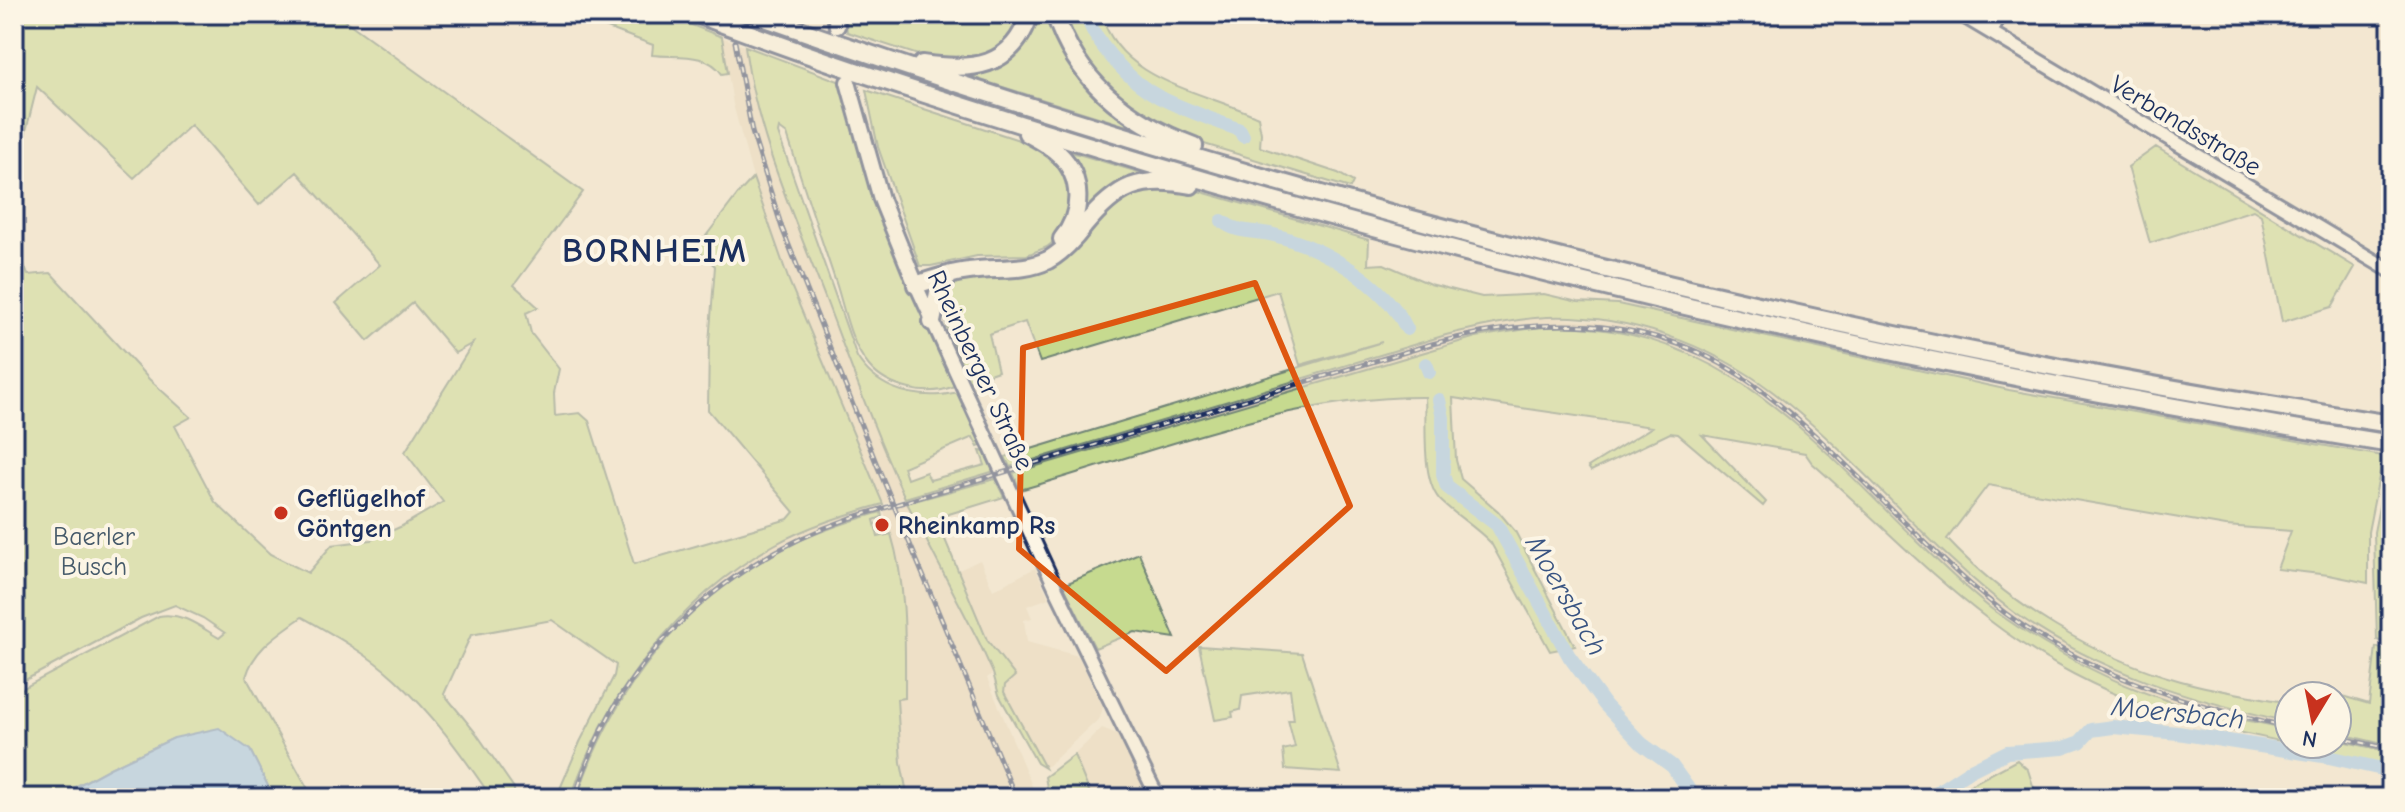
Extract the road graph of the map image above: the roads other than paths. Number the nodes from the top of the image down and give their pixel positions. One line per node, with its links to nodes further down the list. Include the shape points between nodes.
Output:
1 (697, 14): 10 (highway)
2 (754, 14): 8 (highway)
3 (1030, 14): 8 (highway, via 1018,40 985,64 960,69)
4 (1055, 14): 11 (highway, via 1076,61 1118,106 1152,129 1231,158)
5 (1960, 14): 7 (main road, Verbandsstraße)
6 (2001, 14): 7 (street)
7 (1991, 32): 13 (main road, Verbandsstraße)
8 (873, 56): 11 (highway)
9 (848, 82): 15 (main road, Rheinberger Straße, via 871,169)
10 (1005, 121): 12 (highway); 15 (highway, via 1053,149 1073,172 1078,204 1067,234 1032,258 966,261)
11 (1261, 176): 17 (highway, via 1493,240 1821,318 2017,359)
12 (1225, 186): 14 (highway, via 1159,180 1135,184 1112,196 1045,262); 18 (highway, via 1492,260 1816,338 2180,410)
13 (2385, 268)
14 (951, 274): 15 (highway); 16 (highway, via 939,288)
15 (913, 280): 16 (main road, Rheinberger Straße)
16 (932, 322): 19 (main road, Rheinberger Straße)
17 (2391, 424)
18 (2391, 444)
19 (1158, 798)

